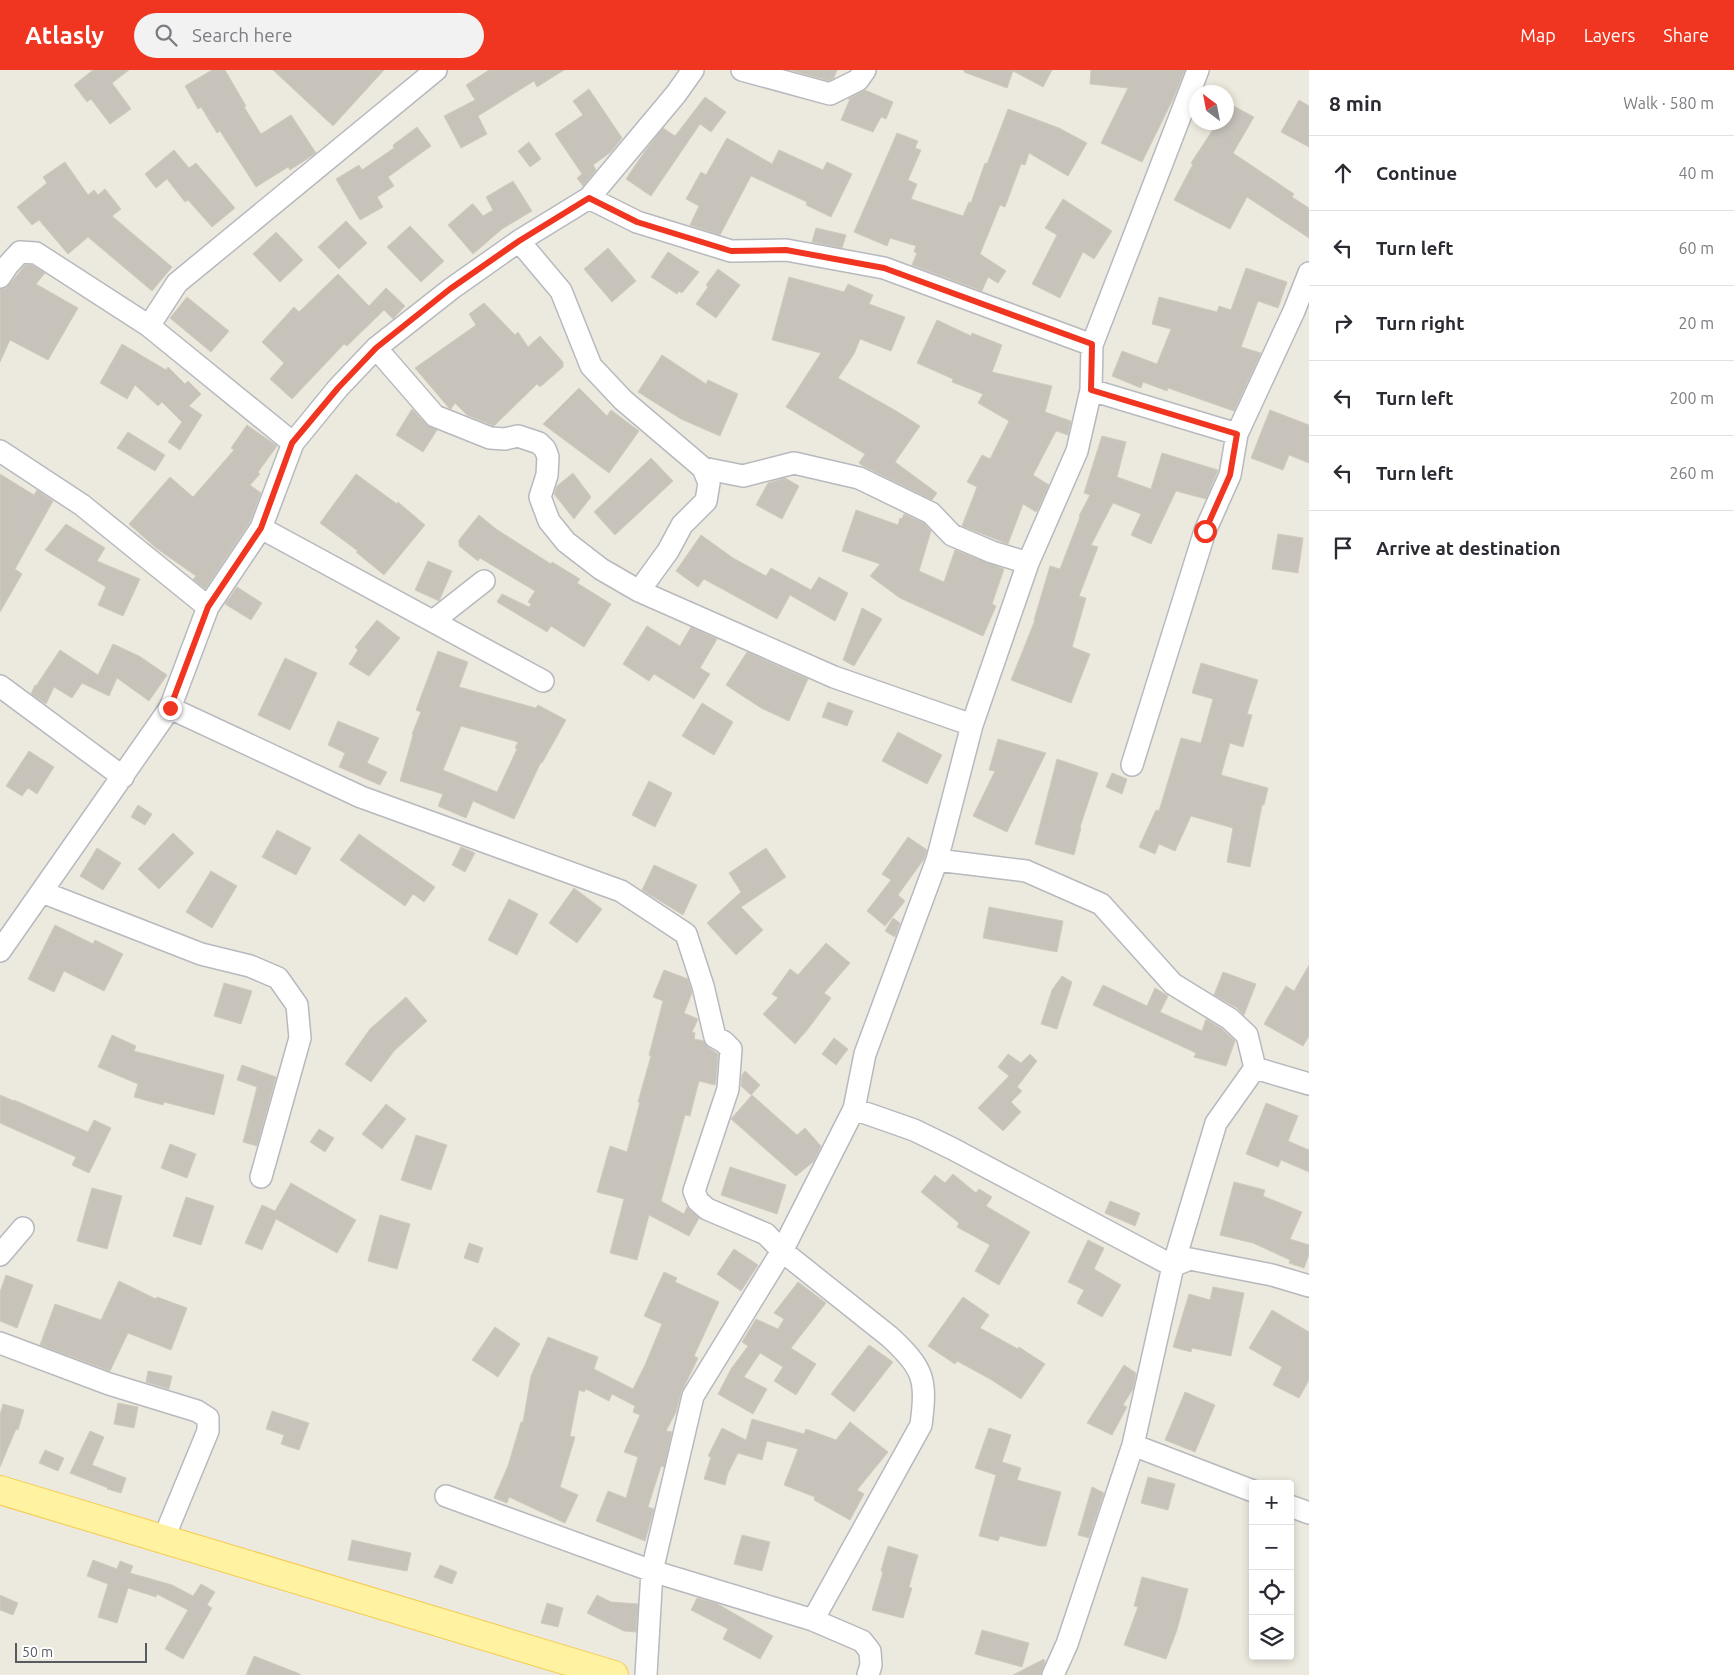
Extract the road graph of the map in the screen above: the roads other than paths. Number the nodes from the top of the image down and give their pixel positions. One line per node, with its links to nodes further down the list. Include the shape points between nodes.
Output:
1 (436, 70): 10 (street, via 177,283)
2 (693, 70): 6 (street)
3 (742, 70): 4 (street, via 830,94 858,80)
4 (865, 70)
5 (1198, 70): 11 (street)
6 (589, 198): 7 (street); 11 (street, via 637,222 731,251 786,250 884,268)
7 (519, 241): 12 (street, via 450,289); 17 (street, via 562,291 591,366 623,400)
8 (1309, 273): 14 (street)
9 (0, 277): 10 (street, via 20,252 36,253)
10 (148, 326): 15 (street)
11 (1092, 344): 13 (street)
12 (376, 348): 15 (street); 21 (street, via 435,416 490,438 518,436 545,448 548,457 540,497 549,521 566,542 601,569)
13 (1091, 390): 14 (street); 19 (street, via 1077,451)
14 (1237, 434): 28 (street, via 1230,475 1205,531)
15 (292, 443): 18 (street)
16 (0, 451): 22 (street, via 82,505)
17 (704, 468): 19 (street, via 743,476 794,462 859,478 931,513 952,535); 21 (street, via 709,483 706,501 682,525)
18 (261, 528): 22 (street); 23 (street)
19 (1028, 563): 27 (street)
20 (484, 581): 23 (street)
21 (639, 591): 27 (street, via 834,676)
22 (208, 607): 26 (street)
23 (433, 621): 24 (street)
24 (543, 681)
25 (0, 686): 29 (street)
26 (170, 708): 29 (street); 38 (street, via 361,797 621,891 686,934 715,1037 731,1049 728,1089 694,1191 698,1201 707,1209 766,1234)
27 (972, 725): 30 (street)
28 (1132, 765)
29 (123, 776): 31 (street)
30 (937, 860): 33 (street, via 1026,872 1101,904 1173,984 1230,1019 1247,1035); 35 (street, via 865,1054)
31 (42, 892): 32 (street); 36 (street, via 201,954 250,966 278,978 297,1005 300,1038)
32 (0, 951)
33 (1254, 1068): 34 (street); 40 (street, via 1216,1123)
34 (1309, 1084)
35 (854, 1110): 38 (street); 40 (street, via 938,1141)
36 (261, 1178)
37 (23, 1228): 39 (street)
38 (782, 1251): 50 (street, via 692,1396); 51 (street, via 905,1351 918,1367 924,1385 921,1425)
39 (0, 1255)
40 (1172, 1266): 41 (street, via 1190,1259 1272,1275); 43 (street)
41 (1309, 1286)
42 (0, 1343): 49 (street, via 108,1384 197,1411 208,1418 208,1431)
43 (1133, 1445): 44 (street); 55 (street)
44 (1249, 1489)
45 (0, 1490): 49 (main road)
46 (446, 1496): 50 (street)
47 (1294, 1507): 48 (street)
48 (1309, 1513)
49 (163, 1540): 52 (main road)
50 (652, 1571): 51 (street); 53 (street)
51 (813, 1620): 54 (street, via 862,1641 870,1651)
52 (614, 1675)
53 (646, 1675)
54 (868, 1675)
55 (1054, 1675)

